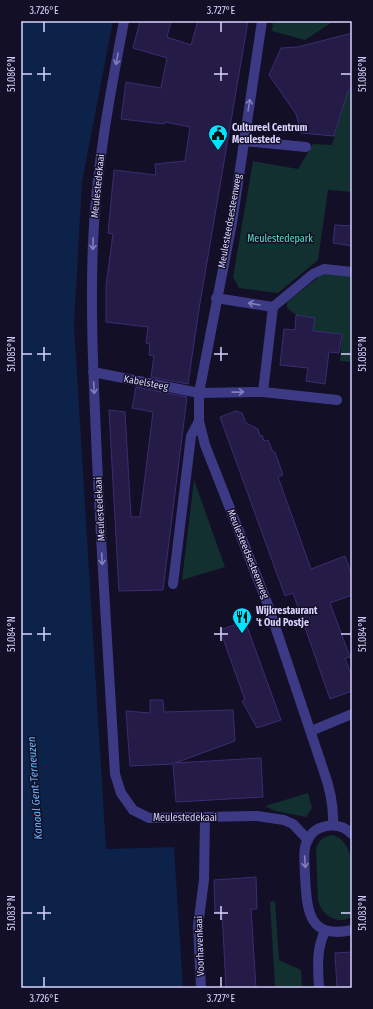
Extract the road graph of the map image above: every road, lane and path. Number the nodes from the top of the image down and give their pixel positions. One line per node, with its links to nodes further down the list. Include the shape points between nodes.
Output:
1 (124, 21): 8 (street, Meulestedekaai, one-way to 8, via 99,169 93,242)
2 (262, 21): 3 (street, Meulesteedsesteenweg, one-way to 2)
3 (244, 141): 4 (street); 6 (street, Meulesteedsesteenweg, via 232,223)
4 (306, 147)
5 (352, 272): 7 (street, via 324,269 313,274)
6 (216, 298): 7 (street, one-way to 6); 10 (street, Meulesteedsesteenweg)
7 (274, 307): 9 (street)
8 (93, 372): 10 (street, Kabelsteeg); 16 (street, Meulestedekaai, one-way to 16, via 115,774 121,794 133,810 149,818)
9 (264, 392): 10 (street, Kabelsteeg, one-way to 9); 11 (street, Kabelsteeg)
10 (199, 393): 12 (street, Meulesteedsesteenweg)
11 (337, 400)
12 (199, 421): 13 (street, Meulesteedsesteenweg, via 191,436); 15 (street, Meulesteedsesteenweg, via 205,445 268,605)
13 (173, 584)
14 (352, 714): 15 (street)
15 (310, 731): 17 (street, Meulesteedsesteenweg, via 331,792)
16 (206, 818): 19 (street, Meulestedekaai, via 257,816 284,820 293,824); 22 (street, Voorhavenkaai, via 204,880 198,926)
17 (332, 825): 18 (street, via 347,828); 19 (street, via 323,826)
18 (352, 834)
19 (308, 840): 21 (street, one-way to 21, via 304,852 307,903 316,924)
20 (352, 930): 21 (street, via 338,933)
21 (325, 931): 23 (street, via 319,943 317,956)
22 (201, 988)
23 (319, 988)

